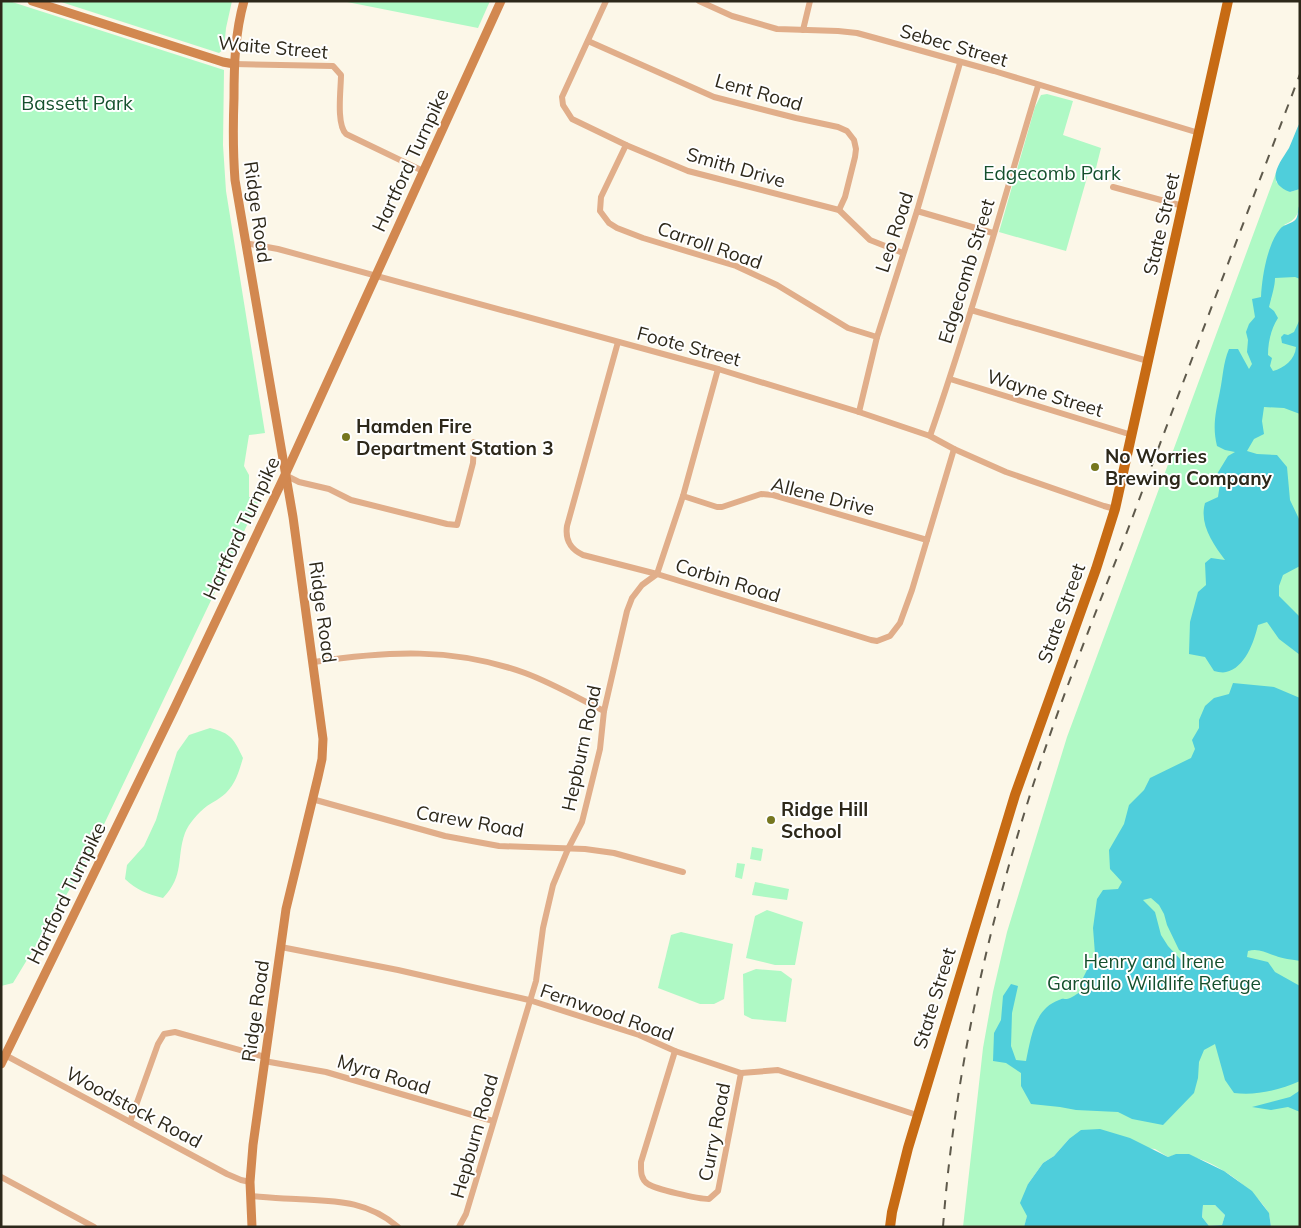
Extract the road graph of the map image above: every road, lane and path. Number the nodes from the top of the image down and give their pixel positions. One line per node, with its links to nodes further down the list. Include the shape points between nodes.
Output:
1 (32, 1): 11 (main road, Waite Street)
2 (244, 1): 11 (main road, Ridge Road)
3 (501, 1): 15 (main road, Hartford Turnpike)
4 (606, 1): 9 (street)
5 (810, 1): 8 (street)
6 (1228, 1): 13 (main road, State Street)
7 (702, 2): 8 (street, Sebec Street, via 732,16 777,29)
8 (803, 30): 10 (street, Sebec Street, via 856,33)
9 (588, 41): 14 (street, Smith Drive, via 565,89 563,105 572,119); 18 (street, Lent Road, via 714,97 847,131 856,149 846,196)
10 (960, 63): 12 (street, Sebec Street); 19 (street, Leo Road)
11 (234, 64): 15 (street, Waite Street, via 333,66 341,75 342,130); 21 (main road, Ridge Road, via 234,169)
12 (1038, 86): 13 (street, Sebec Street); 20 (street, Edgecomb Street)
13 (1199, 134): 17 (main road, State Street)
14 (626, 146): 18 (street, Smith Drive, via 688,171); 25 (street, Carroll Road, via 601,197 600,211 609,223 643,238 736,266 776,285 848,328)
15 (424, 171): 23 (main road, Hartford Turnpike)
16 (1113, 187): 17 (street)
17 (1183, 206): 27 (main road, State Street)
18 (839, 210): 22 (street, Smith Drive, via 870,240)
19 (918, 211): 20 (street); 22 (street, Leo Road)
20 (993, 233): 24 (street, Edgecomb Street)
21 (245, 243): 23 (street, Foote Street); 35 (main road, Ridge Road)
22 (903, 253): 25 (street, Leo Road)
23 (375, 276): 26 (street, Foote Street); 35 (main road, Hartford Turnpike)
24 (971, 310): 27 (street); 29 (street, Edgecomb Street)
25 (877, 337): 30 (street, Leo Road)
26 (618, 342): 28 (street, Foote Street); 39 (street, Corbin Road, via 566,526 567,538 572,549 583,555)
27 (1148, 360): 31 (main road, State Street)
28 (718, 369): 30 (street, Foote Street); 36 (street)
29 (950, 379): 31 (street, Wayne Street); 32 (street, Edgecomb Street)
30 (859, 412): 32 (street, Foote Street)
31 (1132, 435): 37 (main road, State Street)
32 (930, 436): 34 (street, Foote Street)
33 (474, 442): 35 (street, via 473,463 457,525 351,500)
34 (954, 449): 37 (street, Foote Street, via 1006,472); 38 (street, Corbin Road)
35 (285, 475): 40 (main road, Ridge Road); 48 (main road, Hartford Turnpike)
36 (683, 496): 38 (street, Allene Drive, via 722,507 761,494 773,495); 39 (street)
37 (1116, 509): 52 (main road, State Street, via 1015,795)
38 (927, 540): 39 (street, Corbin Road, via 900,623 890,636 877,641)
39 (657, 574): 41 (street, Hepburn Road, via 642,585 626,612)
40 (314, 662): 41 (street, via 379,654 448,654 524,673); 42 (main road, Ridge Road, via 323,739 322,759)
41 (604, 711): 43 (street, Hepburn Road, via 600,749 582,822)
42 (312, 799): 43 (street, Carew Road, via 445,836 499,846); 45 (main road, Ridge Road, via 288,898)
43 (568, 849): 44 (street, Carew Road, via 614,853); 46 (street, Hepburn Road, via 553,885 536,981)
44 (683, 872)
45 (281, 947): 46 (street, Fernwood Road); 49 (main road, Ridge Road)
46 (529, 1000): 47 (street, Fernwood Road, via 639,1035); 53 (street, Hepburn Road)
47 (675, 1052): 51 (street, Fernwood Road); 51 (street, Curry Road, via 641,1162 641,1176 648,1184 697,1199 709,1199 718,1192)
48 (5, 1055): 50 (main road, Hartford Turnpike); 54 (street, Woodstock Road)
49 (264, 1059): 53 (street, Myra Road, via 326,1072); 54 (street, Myra Road, via 176,1032 164,1034); 56 (main road, Ridge Road)
50 (1, 1064)
51 (740, 1073): 52 (street, Fernwood Road, via 778,1070)
52 (917, 1115): 62 (main road, State Street)
53 (493, 1121): 61 (street, Hepburn Road, via 466,1214)
54 (130, 1122): 56 (street, Woodstock Road, via 227,1174)
55 (1, 1177): 58 (street)
56 (250, 1182): 57 (main road, Ridge Road)
57 (250, 1196): 59 (main road, Ridge Road); 60 (street, via 352,1203)
58 (94, 1227)
59 (252, 1227)
60 (398, 1227)
61 (459, 1227)
62 (890, 1227)

